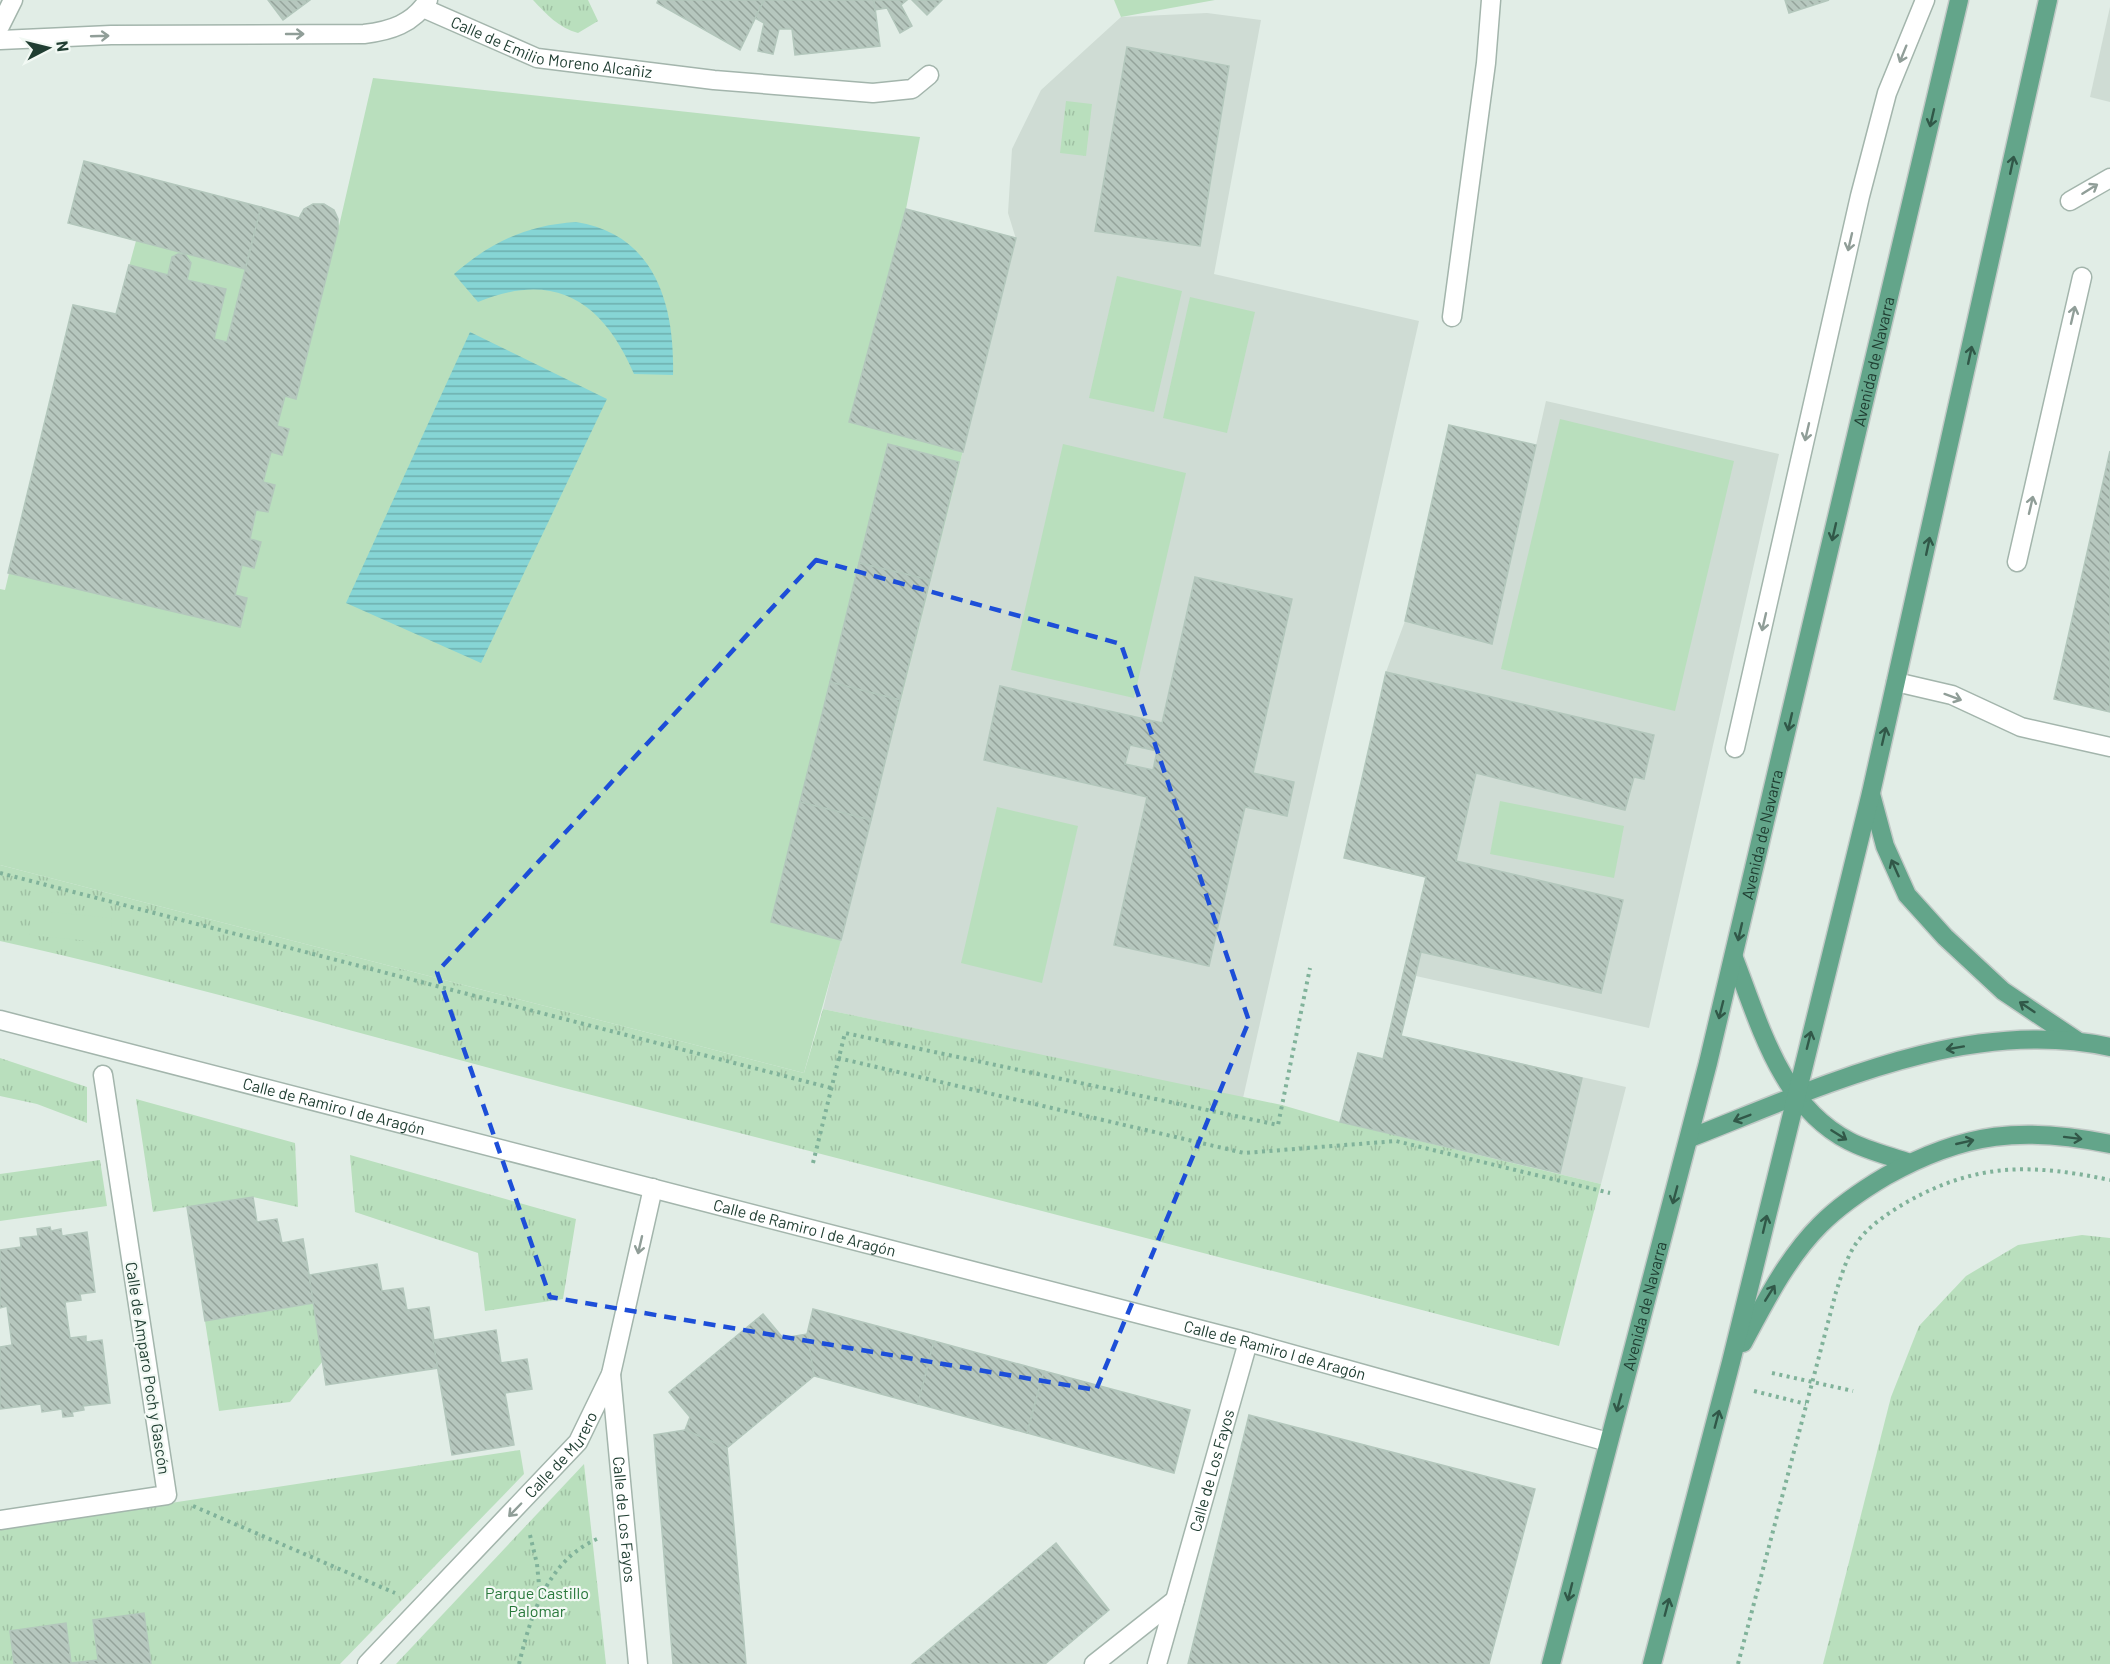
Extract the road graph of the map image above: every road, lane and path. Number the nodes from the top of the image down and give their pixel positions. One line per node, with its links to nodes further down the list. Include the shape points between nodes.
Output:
1 (13, 0): 7 (street)
2 (1491, 0): 13 (street)
3 (1925, 0): 17 (street, one-way to 17, via 1887,93 1866,173)
4 (1959, 0): 20 (main road, Avenida de Navarra, one-way to 20)
5 (2048, 0): 15 (main road, one-way to 5)
6 (425, 4): 8 (street, Calle de Emilio Moreno Alcañiz, one-way to 6, via 111,35 364,34 387,31 407,22); 9 (street, Calle de Emilio Moreno Alcañiz, via 537,58 714,80 873,93 912,89)
7 (0, 26)
8 (0, 40)
9 (929, 75)
10 (2110, 178): 11 (street, one-way to 10)
11 (2070, 201)
12 (2082, 277): 14 (street, one-way to 12)
13 (1452, 317)
14 (2018, 562)
15 (1896, 682): 16 (street, one-way to 16, via 1952,695 2021,727); 18 (main road, one-way to 15)
16 (2110, 747)
17 (1735, 748)
18 (1871, 793): 23 (main road, one-way to 18, via 2003,991 1907,895 1885,846); 28 (main road, one-way to 18)
19 (0, 873): 27 (path)
20 (1734, 958): 28 (main road, via 1765,1038); 29 (main road, Avenida de Navarra, one-way to 29)
21 (1310, 968): 25 (path, via 1278,1125 845,1033)
22 (0, 1020): 34 (street, Calle de Ramiro I de Aragón)
23 (2076, 1040): 24 (main road); 28 (main road, one-way to 28, via 1988,1042 1948,1049 1895,1062)
24 (2110, 1047)
25 (838, 1058): 27 (path); 35 (path, via 1244,1153 1396,1141)
26 (103, 1075): 45 (street, Calle de Amparo Poch y Gascón)
27 (831, 1088): 31 (path)
28 (1795, 1097): 29 (main road, one-way to 29); 32 (main road, one-way to 32, via 1824,1125 1850,1142); 37 (main road, one-way to 28)
29 (1690, 1138): 44 (main road, Avenida de Navarra, one-way to 44)
30 (2110, 1144): 32 (main road, one-way to 30, via 1952,1145 1987,1137 2036,1134)
31 (813, 1163)
32 (1910, 1163): 37 (main road, one-way to 32, via 1782,1275 1821,1224 1869,1186)
33 (2110, 1180): 40 (path, via 2043,1168 1980,1173 1923,1193 1889,1212 1855,1245 1848,1259)
34 (653, 1188): 36 (street, Calle de Ramiro I de Aragón); 39 (street, Calle de Murero, one-way to 39)
35 (1610, 1193)
36 (1248, 1342): 44 (street, Calle de Ramiro I de Aragón); 50 (street, Calle de Los Fayos)
37 (1731, 1362): 58 (main road, one-way to 37)
38 (1772, 1373): 40 (path)
39 (611, 1374): 46 (street, Calle de Murero, one-way to 46, via 578,1442); 48 (street, Calle de Los Fayos)
40 (1812, 1382): 41 (path); 43 (path)
41 (1853, 1391)
42 (1770, 1395): 43 (path)
43 (1806, 1404): 59 (path)
44 (1608, 1442): 57 (main road, Avenida de Navarra, one-way to 57)
45 (167, 1495): 47 (street, Calle de Amparo Poch y Gascón); 51 (path)
46 (515, 1510): 49 (path, via 528,1527 534,1546); 51 (street, Calle de Murero)
47 (0, 1520)
48 (625, 1526): 49 (path, via 578,1547); 54 (street, Calle de Los Fayos)
49 (540, 1596): 53 (path)
50 (1175, 1600): 55 (street); 56 (street, Calle de Los Fayos)
51 (424, 1605): 52 (street, Calle de Murero)
52 (367, 1664)
53 (519, 1664)
54 (638, 1664)
55 (1094, 1664)
56 (1157, 1664)
57 (1551, 1664)
58 (1652, 1664)
59 (1738, 1664)

